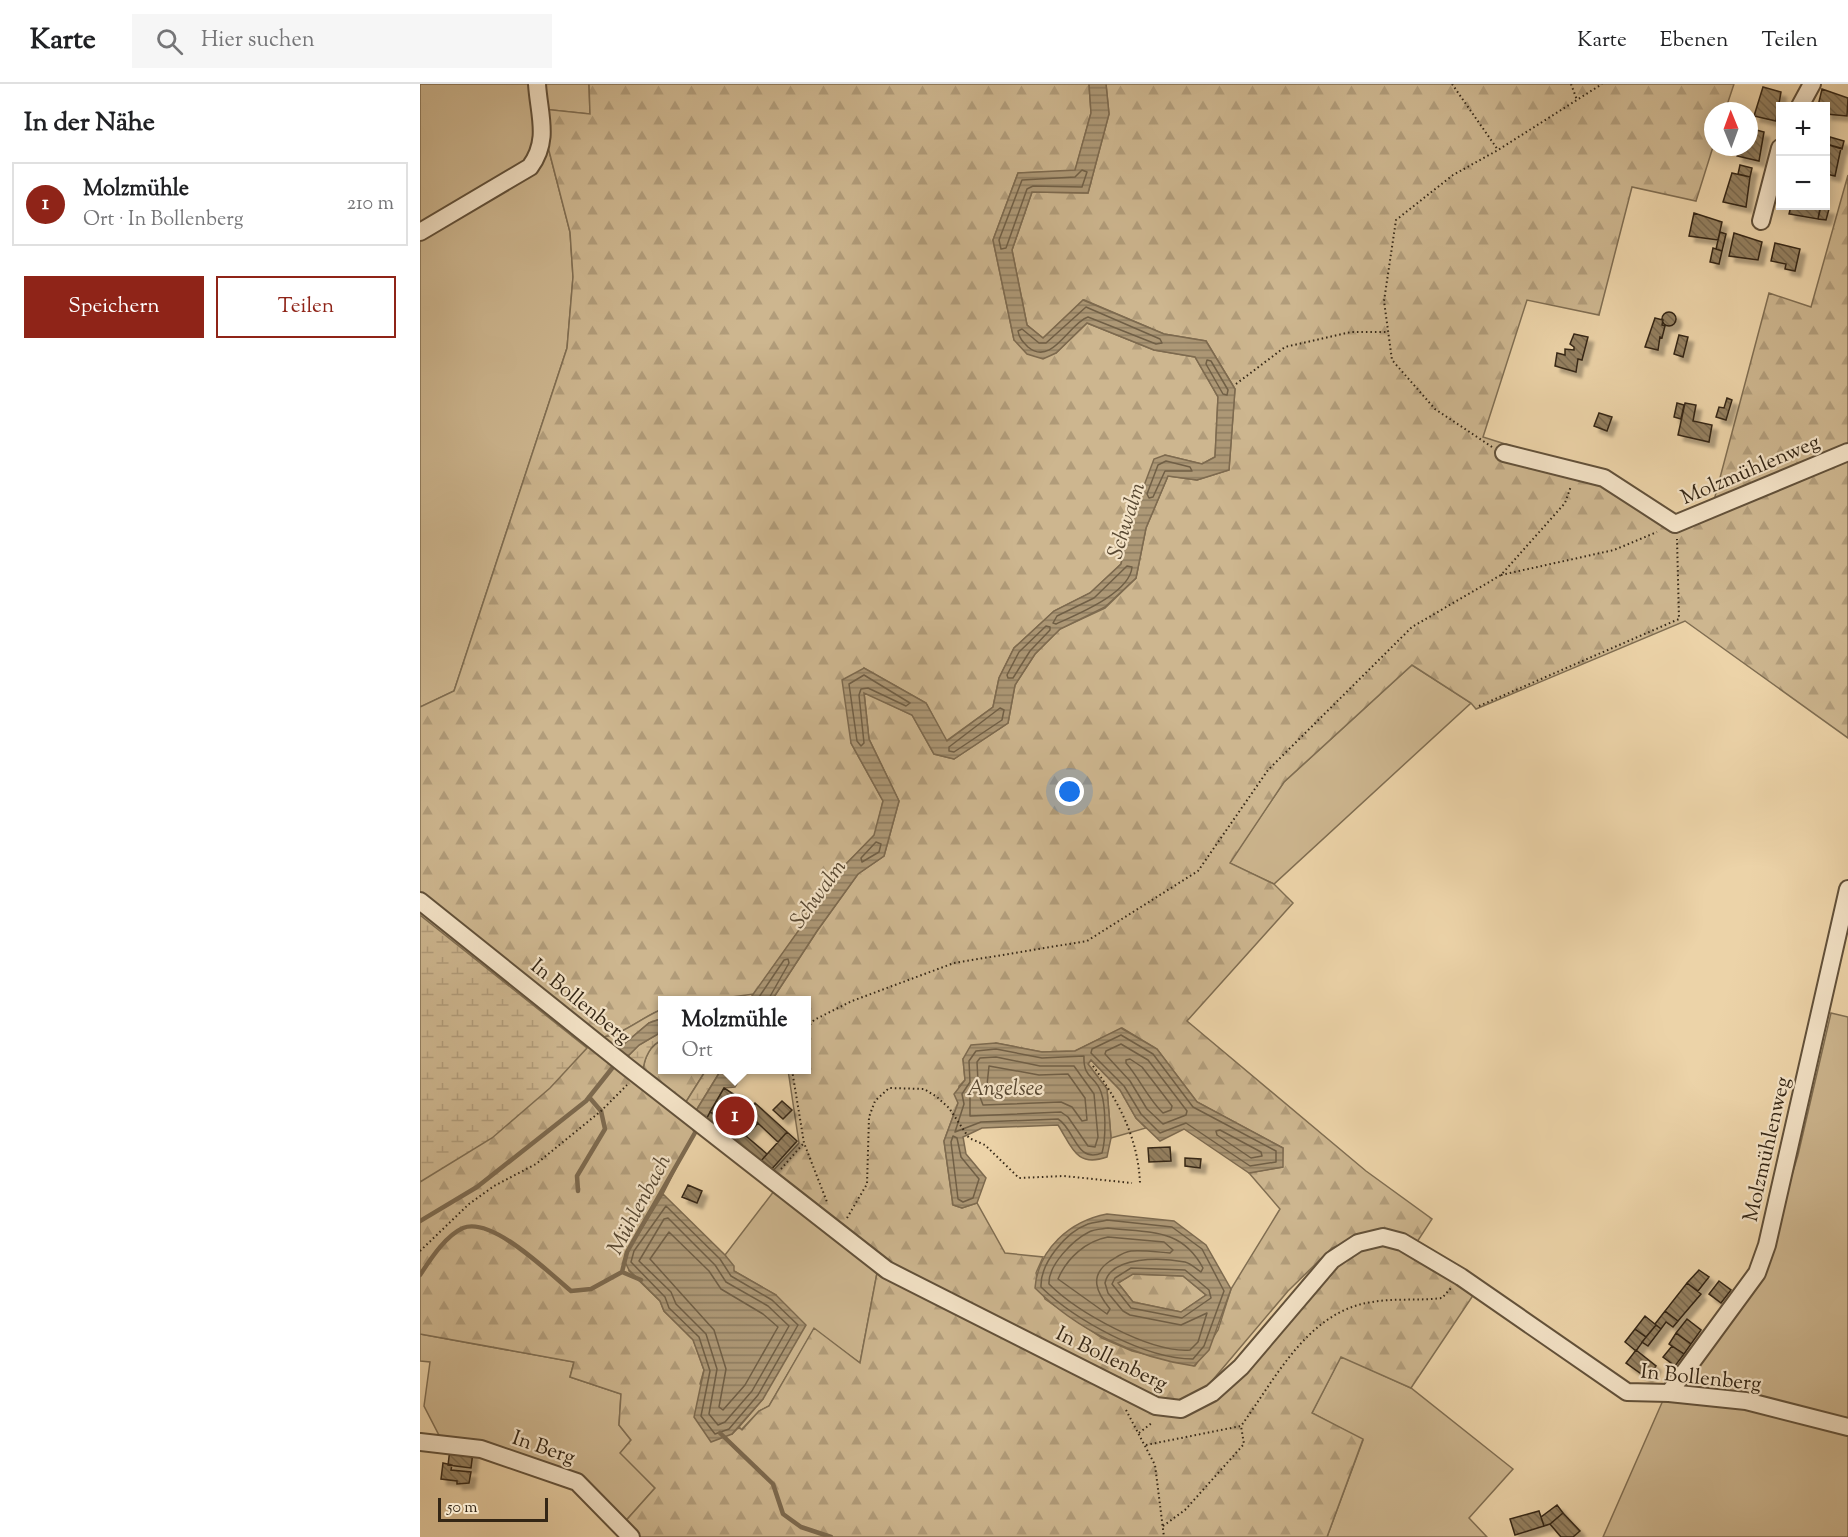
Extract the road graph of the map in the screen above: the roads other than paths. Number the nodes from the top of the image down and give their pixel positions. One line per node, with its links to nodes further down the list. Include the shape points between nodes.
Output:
1 (537, 84): 6 (street, via 543,137 539,154 530,167)
2 (1812, 84): 3 (street)
3 (1802, 102)
4 (1778, 156): 5 (street)
5 (1761, 220)
6 (420, 232)
7 (1848, 452): 8 (street, Molzmühlenweg, via 1676,524 1604,478)
8 (1504, 453)
9 (1848, 889): 11 (street, Molzmühlenweg, via 1767,1245 1757,1273)
10 (420, 901): 11 (street, In Bollenberg, via 887,1270 1123,1390 1169,1409 1180,1409 1203,1399 1241,1367 1332,1260 1346,1249 1383,1237 1402,1242 1461,1277 1627,1392)
11 (1669, 1393): 12 (street, In Bollenberg, via 1746,1401)
12 (1848, 1427)
13 (420, 1442): 14 (street, In Berg, via 481,1449 577,1482)
14 (631, 1537)

